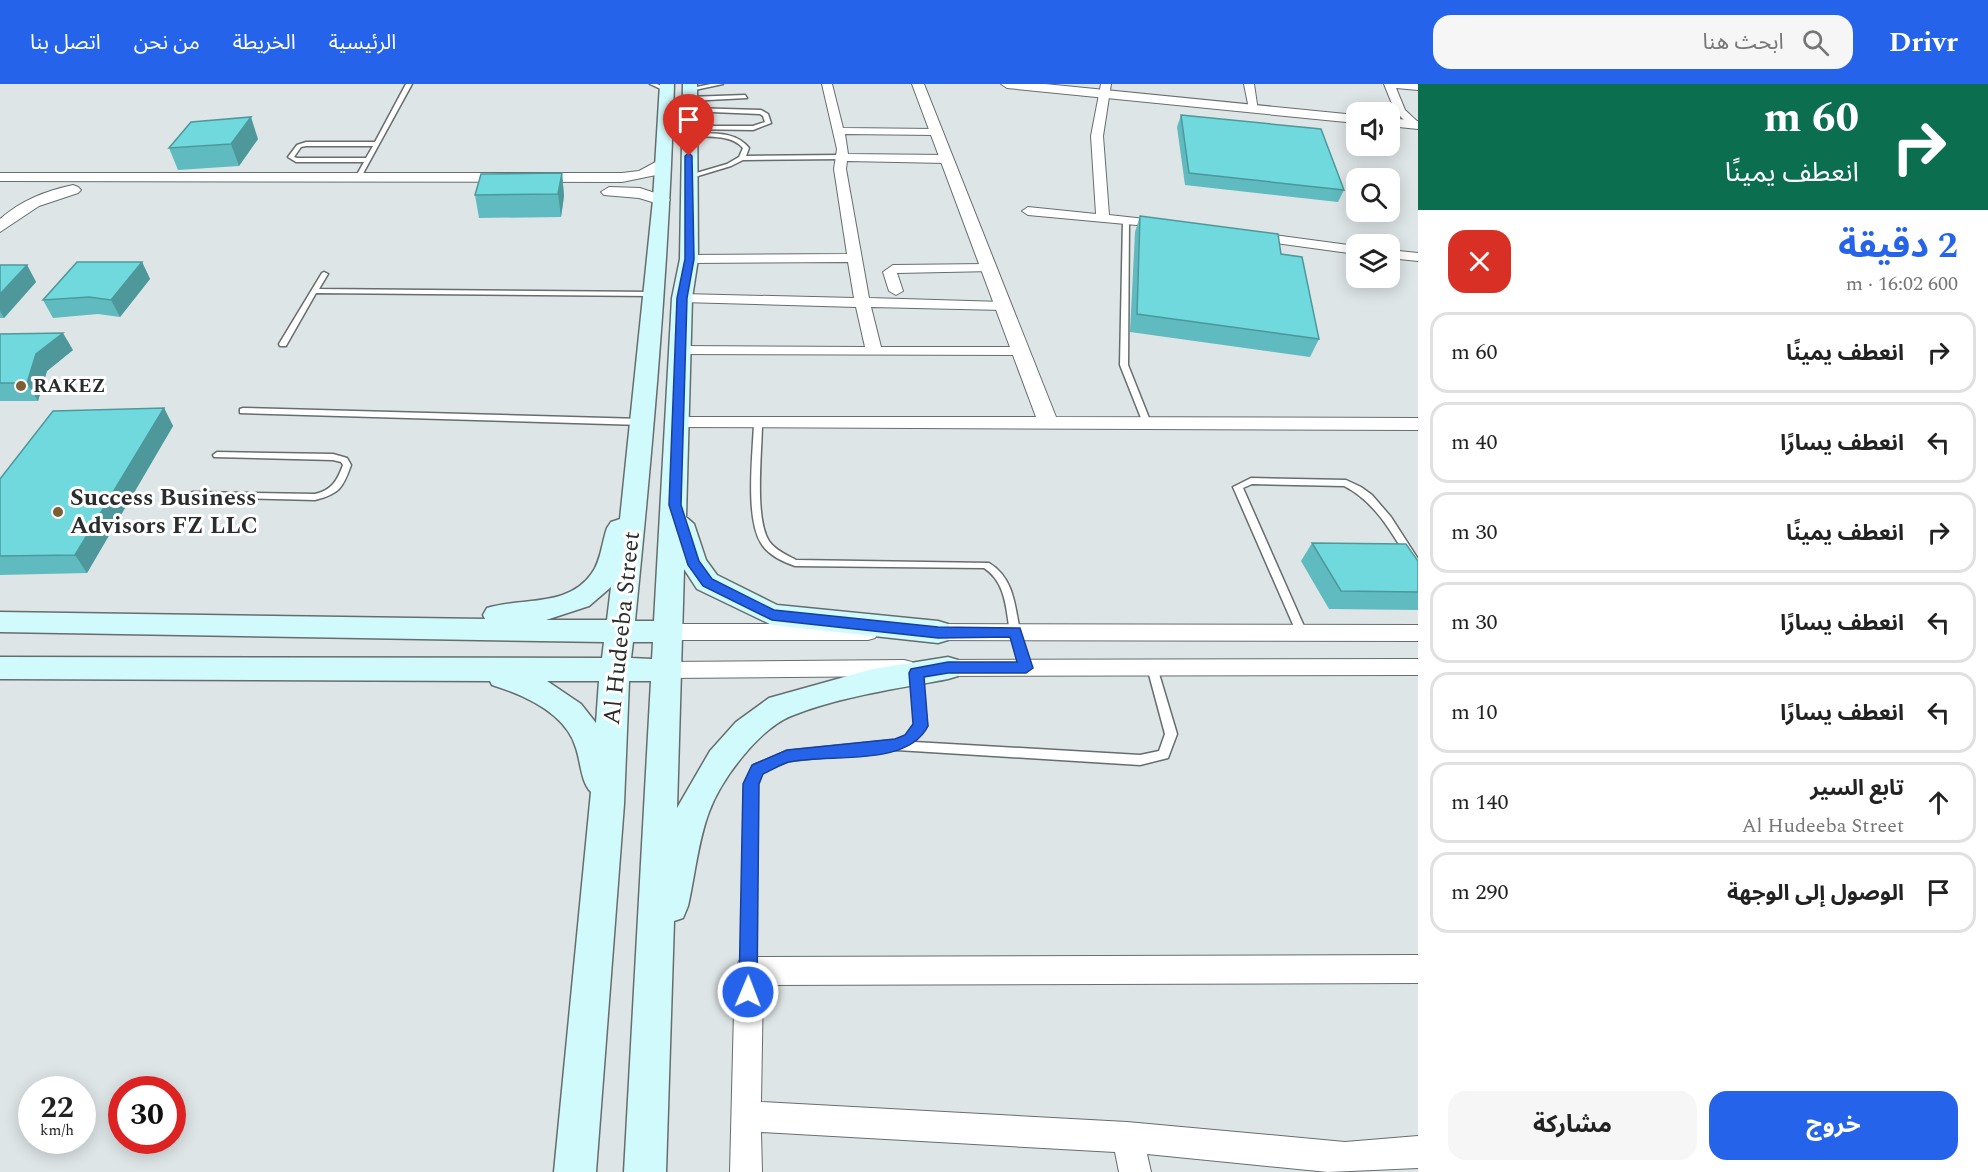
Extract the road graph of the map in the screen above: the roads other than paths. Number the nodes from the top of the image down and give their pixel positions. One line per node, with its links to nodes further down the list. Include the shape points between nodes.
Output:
1 (409, 84): 18 (lane)
2 (720, 84): 11 (lane)
3 (827, 84): 16 (street)
4 (916, 84): 17 (street)
5 (1007, 84): 9 (street)
6 (1249, 84): 12 (street)
7 (1389, 84): 8 (street); 15 (street, via 1401,111)
8 (1418, 87)
9 (1106, 89): 12 (street); 35 (street, via 1097,136)
10 (745, 97): 11 (lane)
11 (680, 100): 11 (lane, via 761,112 768,123 753,128); 20 (lane, via 742,141 746,148); 23 (main road, Al Hudeeba Street); 25 (main road, Al Hudeeba Street)
12 (1254, 109): 13 (street)
13 (1346, 118)
14 (1400, 124): 15 (street)
15 (1417, 128)
16 (838, 130): 17 (street); 19 (street)
17 (935, 132): 21 (street)
18 (376, 144): 22 (lane); 22 (lane, via 306,144 299,146 291,157)
19 (842, 157): 20 (lane); 21 (street); 43 (street, via 840,169)
20 (742, 158): 25 (lane)
21 (946, 159): 45 (street)
22 (368, 160): 26 (lane)
23 (663, 162): 27 (street, via 643,176); 31 (main road, Al Hudeeba Street)
24 (0, 177): 26 (street)
25 (688, 177): 44 (main road, Al Hudeeba Street)
26 (358, 178): 27 (street)
27 (606, 178): 30 (street, via 628,180 631,185)
28 (0, 190): 29 (street)
29 (73, 190): 30 (street); 37 (street, via 24,206)
30 (586, 192): 31 (street, via 628,191)
31 (662, 200): 49 (main road, Al Hudeeba Street)
32 (0, 207): 34 (street, via 7,210)
33 (1028, 211): 35 (street)
34 (0, 217)
35 (1103, 218): 36 (street)
36 (1126, 220): 38 (street); 62 (lane, via 1124,366)
37 (0, 227)
38 (1184, 228)
39 (1241, 235): 40 (street)
40 (1346, 249)
41 (1400, 255): 42 (street)
42 (1418, 257)
43 (855, 258): 44 (street); 51 (street)
44 (689, 259): 50 (main road, Al Hudeeba Street)
45 (988, 268): 48 (street, via 892,269); 52 (street)
46 (324, 274): 47 (lane)
47 (314, 291): 49 (lane); 53 (lane)
48 (896, 291)
49 (654, 294): 58 (main road, Al Hudeeba Street)
50 (682, 298): 51 (street); 54 (main road, Al Hudeeba Street)
51 (862, 303): 52 (street); 55 (street)
52 (1003, 306): 56 (street)
53 (283, 344)
54 (681, 351): 55 (street); 59 (main road, Al Hudeeba Street)
55 (874, 352): 56 (street)
56 (1021, 352): 61 (street)
57 (243, 411): 58 (lane)
58 (643, 422): 65 (main road, Al Hudeeba Street)
59 (678, 423): 60 (street); 67 (main road, Al Hudeeba Street)
60 (758, 423): 61 (street); 74 (lane, via 757,524 763,540 776,554 795,562 986,565 997,570 1004,580)
61 (1048, 423): 62 (street)
62 (1147, 423): 63 (street)
63 (1418, 424)
64 (217, 455): 66 (lane, via 333,457 347,465 339,488 315,497)
65 (638, 472): 71 (main road, via 602,580 581,600 546,609); 72 (main road, Al Hudeeba Street)
66 (193, 495)
67 (675, 505): 73 (main road, Al Hudeeba Street); 75 (main road, via 693,562 707,582 772,615)
68 (1418, 567): 76 (lane, via 1372,499 1357,487 1346,483 1251,481 1238,487)
69 (0, 622): 70 (main road)
70 (179, 625): 71 (main road); 82 (main road, via 185,641 174,657)
71 (371, 630): 72 (main road)
72 (621, 631): 73 (main road); 87 (main road, Al Hudeeba Street)
73 (669, 632): 75 (street); 86 (main road, Al Hudeeba Street)
74 (1015, 632): 75 (street); 76 (street); 84 (street)
75 (938, 633)
76 (1302, 633): 77 (street); 79 (street)
77 (1418, 633)
78 (1152, 667): 79 (street); 84 (street); 89 (lane, via 1171,734 1164,755 1140,760)
79 (1322, 667): 80 (street)
80 (1418, 667)
81 (0, 668): 82 (main road)
82 (127, 668): 85 (main road)
83 (948, 668): 84 (street); 86 (street); 88 (main road)
84 (1026, 668)
85 (475, 669): 87 (main road); 90 (main road, via 524,682 560,703 587,733)
86 (667, 670): 87 (main road); 91 (main road, Al Hudeeba Street)
87 (615, 671): 90 (main road, Al Hudeeba Street)
88 (916, 673): 89 (lane, via 921,726); 91 (main road, via 780,707 747,731 728,753 693,809)
89 (897, 746): 93 (lane, via 787,756 758,769 751,784)
90 (607, 804): 98 (main road, Al Hudeeba Street)
91 (654, 969): 99 (main road, Al Hudeeba Street)
92 (1418, 969): 93 (street)
93 (749, 971): 94 (street)
94 (745, 1116): 95 (street); 100 (street)
95 (1127, 1137): 97 (street); 101 (street)
96 (1418, 1152): 97 (street)
97 (1348, 1165)
98 (575, 1172)
99 (645, 1172)
100 (746, 1172)
101 (1135, 1172)

